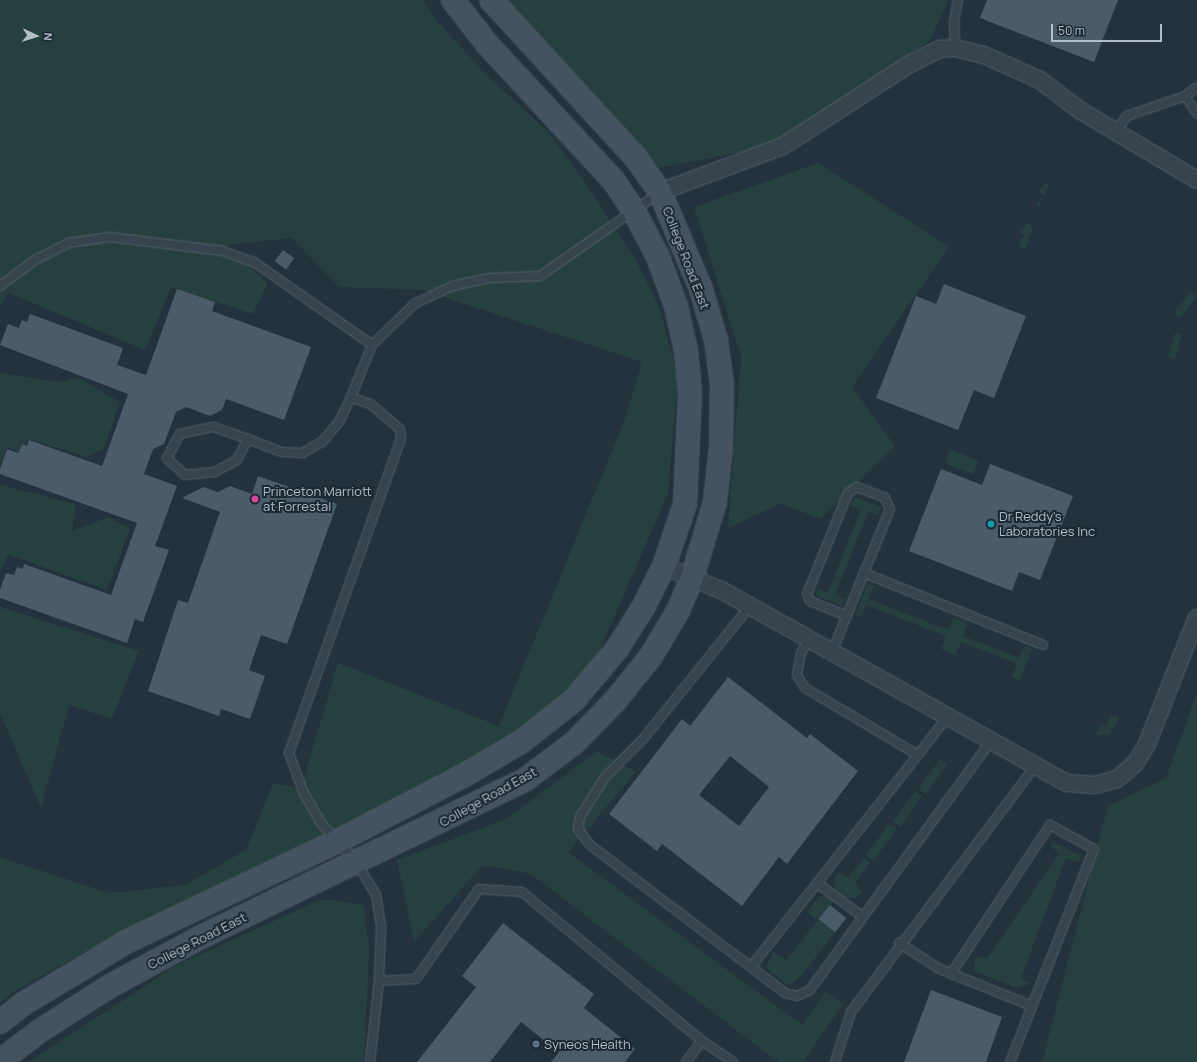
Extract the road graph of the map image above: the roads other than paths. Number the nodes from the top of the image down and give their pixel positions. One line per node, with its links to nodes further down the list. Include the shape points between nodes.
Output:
1 (453, 0): 11 (street, College Road East, via 487,44 613,180)
2 (491, 0): 10 (street, College Road East, via 636,158)
3 (958, 0): 4 (lane, via 954,22)
4 (955, 48): 8 (street, via 984,55 1040,80 1081,111); 10 (street, via 939,49 908,64 783,146)
5 (1197, 87): 6 (lane)
6 (1185, 96): 7 (lane); 8 (lane, via 1127,116)
7 (1197, 113)
8 (1115, 132): 9 (street)
9 (1197, 180)
10 (660, 192): 11 (lane); 18 (street, College Road East, via 701,289 716,340 722,385 722,447 715,502)
11 (634, 211): 13 (lane, via 540,276 490,278 452,286 414,304); 16 (street, College Road East, via 658,257 676,306 690,392 685,504)
12 (0, 286): 13 (lane, via 35,260 68,243 110,237 223,251 254,262)
13 (372, 345): 14 (lane)
14 (351, 397): 15 (lane, via 339,422 322,442 302,453 282,452); 29 (lane, via 370,404 400,429 402,439 289,753 304,794 321,823)
15 (248, 439): 15 (lane, via 214,427 180,434 167,458 185,475 214,472 237,460)
16 (664, 566): 18 (street); 29 (street, College Road East, via 644,606 617,649 574,700 515,746)
17 (864, 573): 20 (lane); 20 (lane, via 890,509 885,498 857,487 848,493 807,594 810,601); 23 (lane)
18 (692, 578): 19 (street); 30 (street, College Road East, via 678,611 651,656 615,701 574,743 526,779)
19 (750, 606): 22 (street); 34 (lane, via 643,739 605,778 580,817 578,829 590,845)
20 (847, 616): 24 (lane)
21 (1197, 617): 28 (street, via 1147,744 1135,764 1117,779 1095,786 1067,783)
22 (809, 639): 24 (street); 27 (lane, via 801,653 797,675 805,688)
23 (1043, 645)
24 (832, 652): 25 (street)
25 (948, 716): 26 (street); 27 (lane)
26 (991, 740): 28 (street); 32 (lane)
27 (918, 755): 31 (lane)
28 (1036, 765): 33 (lane)
29 (340, 840): 30 (lane); 38 (street, College Road East, via 126,942 23,1004)
30 (357, 863): 36 (lane, via 376,895 381,926); 40 (street, College Road East, via 201,937 110,986 41,1030)
31 (817, 883): 32 (lane); 34 (lane)
32 (863, 917): 34 (lane, via 810,990 798,996 785,993)
33 (899, 944): 35 (lane); 44 (lane, via 851,1012)
34 (751, 967)
35 (951, 974): 37 (lane); 37 (lane, via 1050,826 1094,849)
36 (379, 981): 39 (lane, via 416,979 479,889 522,892); 41 (lane)
37 (1032, 1006): 45 (lane)
38 (0, 1022)
39 (702, 1040): 42 (lane); 43 (lane)
40 (0, 1061)
41 (370, 1062)
42 (686, 1062)
43 (733, 1062)
44 (835, 1062)
45 (1010, 1062)

